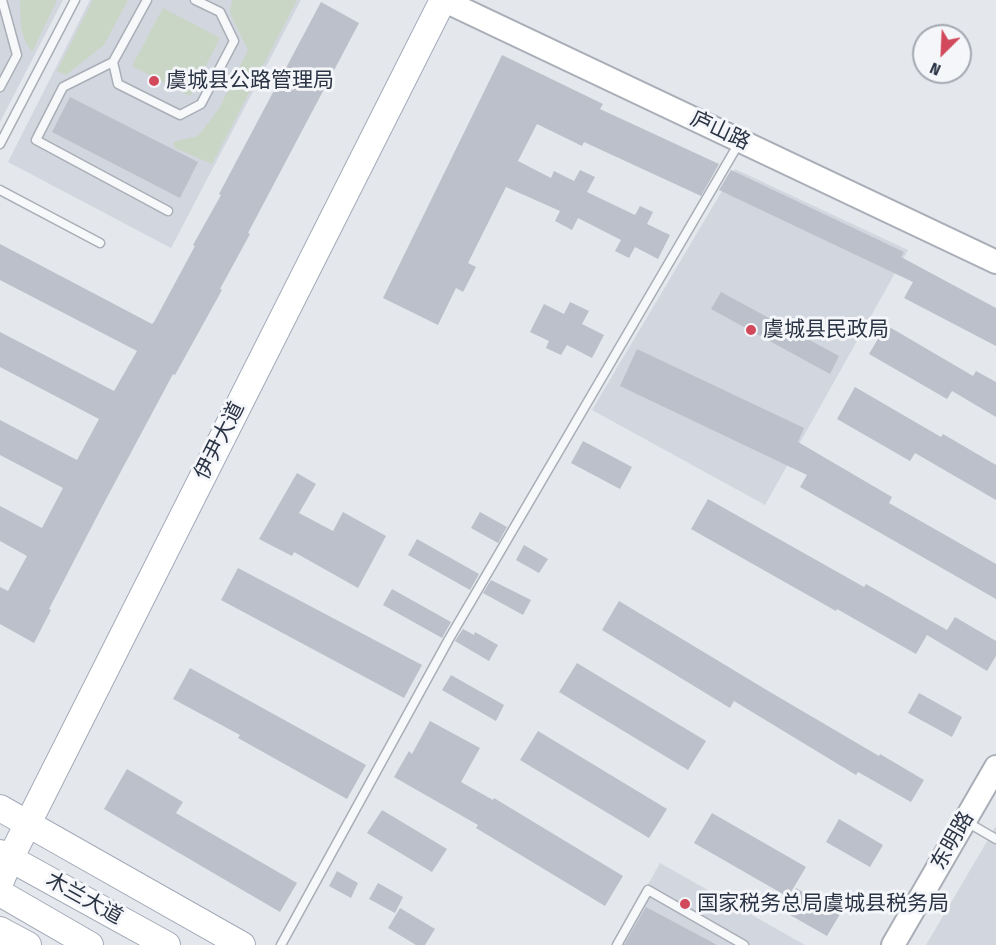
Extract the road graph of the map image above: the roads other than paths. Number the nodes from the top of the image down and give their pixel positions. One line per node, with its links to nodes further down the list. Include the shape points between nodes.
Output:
1 (2, 0): 7 (lane, via 16,56)
2 (75, 0): 9 (lane)
3 (147, 0): 6 (lane)
4 (195, 0): 6 (lane, via 220,12 234,41 201,104 180,116 118,84)
5 (443, 0): 8 (street, 庐山路); 17 (main road, 伊尹大道)
6 (113, 62): 11 (lane, via 63,87 36,140)
7 (0, 87)
8 (741, 141): 13 (street, 庐山路); 27 (lane, via 449,639)
9 (0, 144)
10 (0, 190): 12 (lane)
11 (168, 211)
12 (100, 243)
13 (996, 262)
14 (996, 767): 16 (street, 东明路)
15 (0, 808): 17 (main road)
16 (965, 821): 18 (lane); 30 (street, 东明路)
17 (28, 822): 19 (main road, 伊尹大道); 26 (main road)
18 (996, 839)
19 (5, 856): 20 (main road, 伊尹大道); 25 (main road, 木兰大道)
20 (0, 883)
21 (0, 893): 24 (main road, 木兰大道)
22 (0, 930): 23 (main road)
23 (28, 945)
24 (90, 945)
25 (167, 945)
26 (242, 945)
27 (281, 945)
28 (616, 945): 29 (lane, via 648,890)
29 (744, 945)
30 (892, 945)

